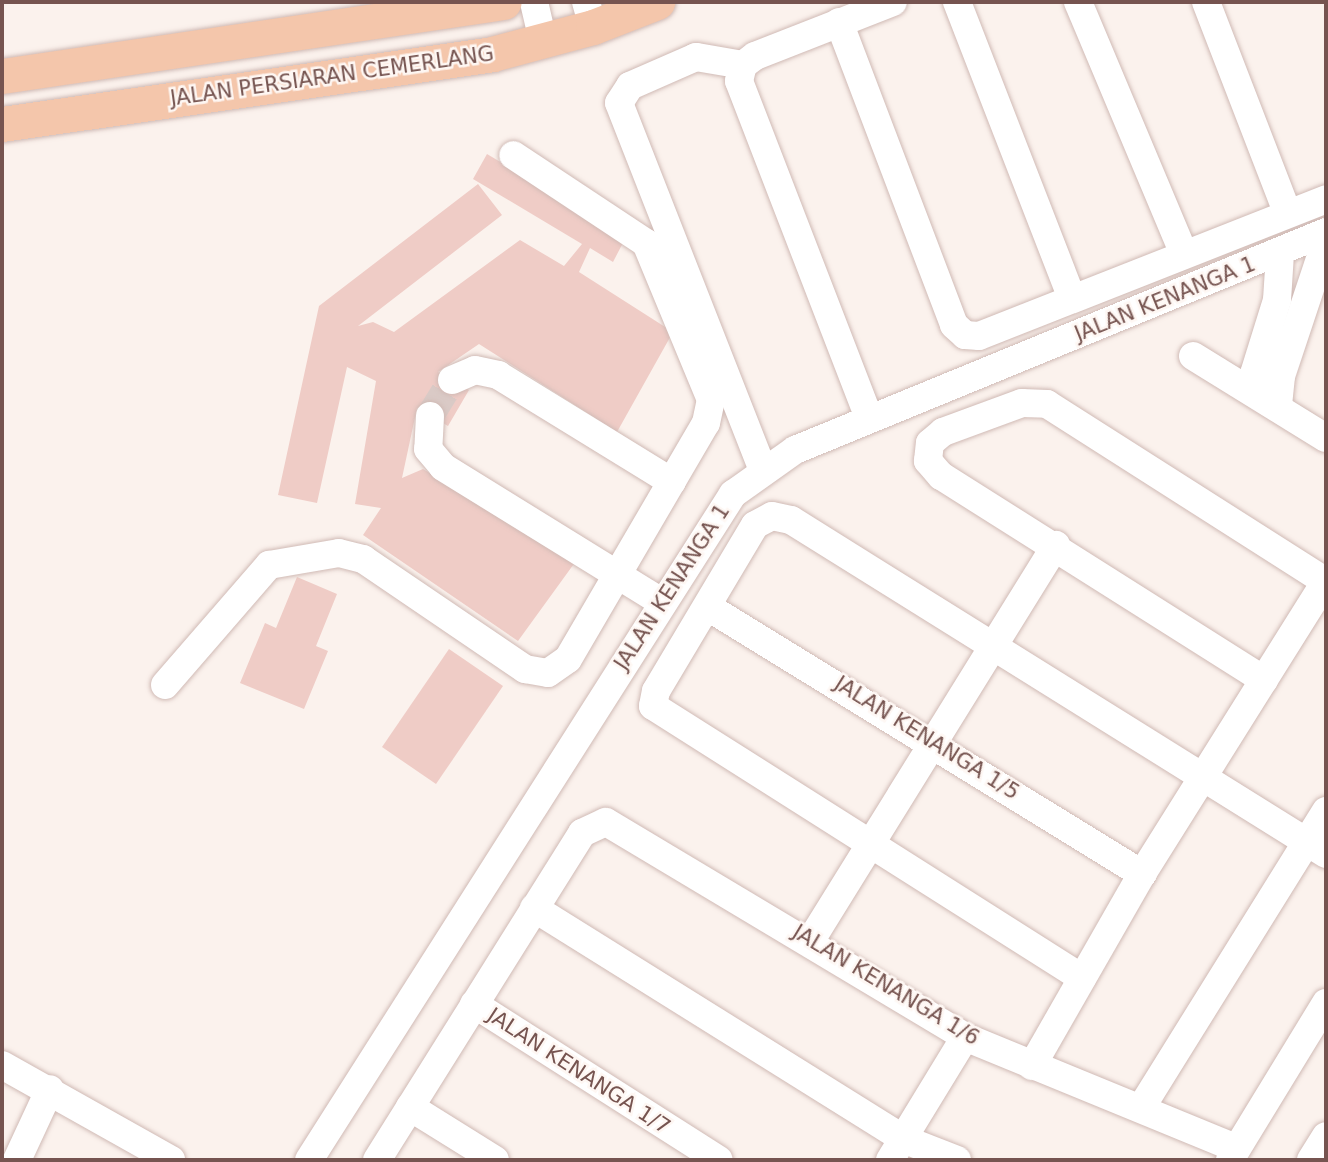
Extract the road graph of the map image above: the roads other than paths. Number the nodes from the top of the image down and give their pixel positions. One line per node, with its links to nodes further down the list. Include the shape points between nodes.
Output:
1 (504, 2): 12 (main road)
2 (534, 2): 10 (street)
3 (657, 2): 8 (main road, JALAN PERSIARAN CEMERLANG)
4 (893, 2): 9 (street)
5 (957, 2): 21 (street)
6 (1078, 2): 20 (street)
7 (1206, 2): 16 (street)
8 (589, 15): 10 (main road, JALAN PERSIARAN CEMERLANG)
9 (839, 22): 11 (street); 21 (street, via 958,331 979,336)
10 (543, 41): 13 (main road, JALAN PERSIARAN CEMERLANG, via 492,54)
11 (743, 65): 26 (street, via 741,89); 28 (street, via 696,58 630,86 618,103)
12 (2, 76)
13 (2, 124)
14 (513, 155): 29 (street, via 650,247 711,400 706,423)
15 (1326, 199): 16 (street)
16 (1288, 214): 20 (street)
17 (1326, 232): 19 (street, JALAN KENANGA 1)
18 (1326, 241): 24 (street, via 1281,376)
19 (1280, 253): 24 (street, via 1276,300 1254,374); 26 (street, JALAN KENANGA 1)
20 (1184, 254): 21 (street)
21 (1072, 298)
22 (1193, 356): 24 (street)
23 (453, 380): 29 (street, via 475,370 498,375)
24 (1269, 398): 27 (street)
25 (430, 416): 31 (street, via 428,449 443,467)
26 (869, 418): 28 (street, JALAN KENANGA 1)
27 (1326, 438)
28 (762, 468): 33 (street, JALAN KENANGA 1, via 733,494)
29 (672, 482): 31 (street)
30 (1056, 545): 32 (street, via 942,476 928,451 943,432 1021,403 1046,404); 35 (street); 36 (street)
31 (617, 574): 33 (street); 37 (street, via 568,659 536,673 357,556 282,558 264,569)
32 (1326, 581): 36 (street)
33 (662, 602): 60 (street, JALAN KENANGA 1)
34 (708, 607): 35 (street, via 755,525 772,516 792,520); 38 (street, JALAN KENANGA 1/5); 41 (street, via 656,691 653,706)
35 (994, 645): 38 (street); 39 (street)
36 (1264, 680): 39 (street)
37 (165, 685)
38 (934, 741): 41 (street); 43 (street, JALAN KENANGA 1/5)
39 (1203, 778): 42 (street); 43 (street)
40 (1326, 811): 42 (street)
41 (871, 842): 45 (street); 46 (street)
42 (1317, 848): 54 (street)
43 (1142, 874): 46 (street)
44 (534, 908): 45 (street, JALAN KENANGA 1/6, via 587,828 606,822 620,826); 48 (street); 56 (street)
45 (811, 940): 49 (street, JALAN KENANGA 1/6)
46 (1082, 978): 51 (street)
47 (1326, 1003): 57 (street)
48 (474, 1004): 53 (street); 63 (street, JALAN KENANGA 1/7)
49 (965, 1037): 51 (street, JALAN KENANGA 1/6); 56 (street)
50 (2, 1065): 52 (street)
51 (1032, 1066): 54 (street, JALAN KENANGA 1/6)
52 (50, 1089): 58 (street); 59 (street)
53 (410, 1107): 61 (street); 62 (street)
54 (1141, 1108): 57 (street, JALAN KENANGA 1/6)
55 (1326, 1136): 65 (street)
56 (896, 1150): 64 (street)
57 (1233, 1154)
58 (163, 1158)
59 (18, 1160)
60 (309, 1160)
61 (377, 1160)
62 (495, 1160)
63 (719, 1160)
64 (957, 1160)
65 (1311, 1160)

